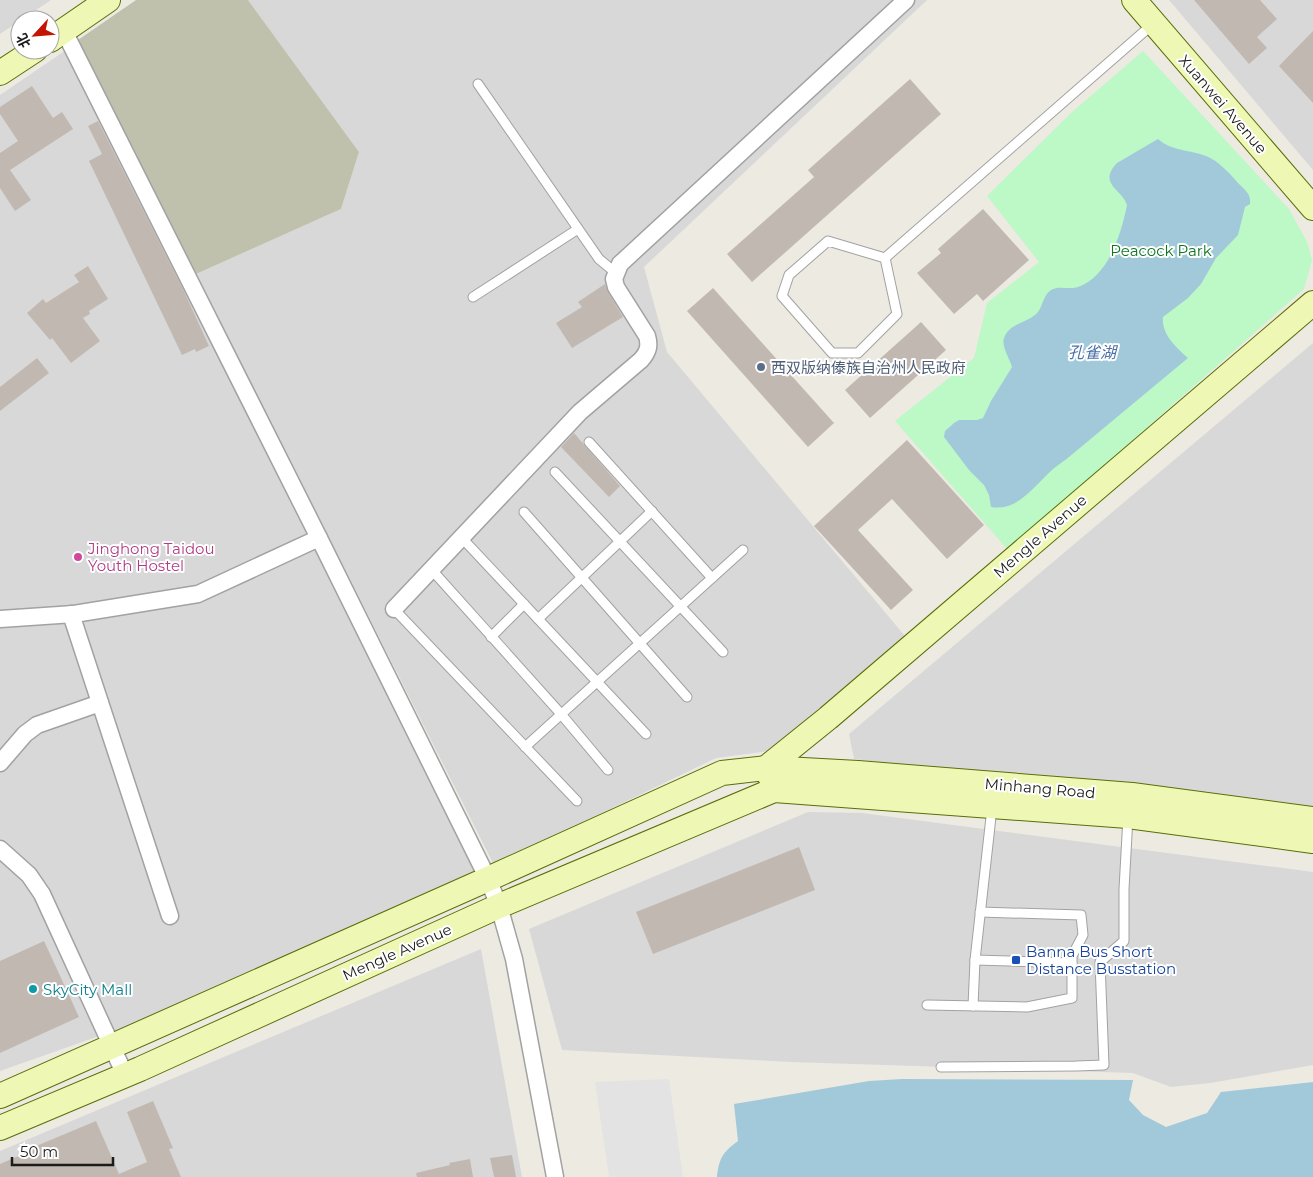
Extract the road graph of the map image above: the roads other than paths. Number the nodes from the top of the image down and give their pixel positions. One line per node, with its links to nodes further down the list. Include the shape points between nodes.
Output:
1 (108, 0): 5 (main road)
2 (906, 0): 13 (street, via 620,264)
3 (1134, 0): 4 (main road, Xuanwei Avenue)
4 (1154, 23): 10 (main road, Xuanwei Avenue); 12 (lane)
5 (60, 33)
6 (60, 41): 21 (street)
7 (20, 60): 8 (main road)
8 (0, 73)
9 (478, 84): 11 (lane)
10 (1313, 208)
11 (578, 229): 13 (lane, via 599,259); 14 (lane)
12 (885, 258): 12 (lane, via 897,314 858,353 832,353 782,296 789,275 828,241)
13 (616, 273): 20 (street, via 616,287 647,336 646,354 580,412)
14 (473, 297)
15 (1313, 302): 44 (main road, Mengle Avenue, via 828,718)
16 (589, 442): 18 (lane)
17 (555, 472): 22 (lane)
18 (652, 511): 22 (lane); 26 (lane)
19 (524, 512): 25 (lane)
20 (462, 537): 24 (street); 27 (lane)
21 (319, 538): 30 (street, via 198,594); 51 (street)
22 (620, 541): 25 (lane); 28 (lane)
23 (743, 550): 26 (lane)
24 (431, 569): 29 (street); 33 (lane)
25 (582, 578): 32 (lane); 34 (lane)
26 (712, 578): 28 (lane)
27 (524, 604): 32 (lane); 33 (lane)
28 (680, 606): 34 (lane); 35 (lane)
29 (394, 609): 41 (lane)
30 (71, 614): 31 (street); 38 (street)
31 (0, 618)
32 (538, 619): 36 (lane)
33 (492, 637): 39 (lane)
34 (640, 643): 36 (lane); 37 (lane)
35 (723, 652)
36 (597, 682): 39 (lane); 40 (lane)
37 (687, 697)
38 (100, 703): 42 (street, via 37,725); 54 (street)
39 (561, 714): 41 (lane); 43 (lane)
40 (646, 734)
41 (525, 747): 45 (lane)
42 (0, 762)
43 (608, 770)
44 (770, 779): 46 (main road, Minhang Road); 47 (main road, Minhang Road, via 858,773); 51 (main road, Mengle Avenue, via 722,773); 52 (main road, Mengle Avenue)
45 (576, 801)
46 (992, 805): 47 (main road, Minhang Road); 53 (lane)
47 (1130, 805): 48 (main road, Minhang Road); 49 (main road, Minhang Road); 60 (lane, via 1124,941 1100,962 1104,1065)
48 (1313, 819)
49 (1313, 841)
50 (0, 849): 59 (street, via 24,870 42,894)
51 (488, 880): 52 (street); 59 (main road, Mengle Avenue)
52 (499, 906): 61 (main road, Mengle Avenue); 64 (street, via 514,958)
53 (980, 912): 55 (lane); 56 (lane, via 1081,915 1083,935 1072,956)
54 (170, 916)
55 (975, 960): 56 (lane); 58 (lane)
56 (1072, 963): 58 (lane, via 1072,998 1027,1007)
57 (927, 1005): 58 (lane)
58 (973, 1006)
59 (112, 1047): 61 (street); 62 (main road, Mengle Avenue)
60 (941, 1066)
61 (125, 1075): 63 (main road, Mengle Avenue)
62 (0, 1096)
63 (0, 1128)
64 (555, 1177)

